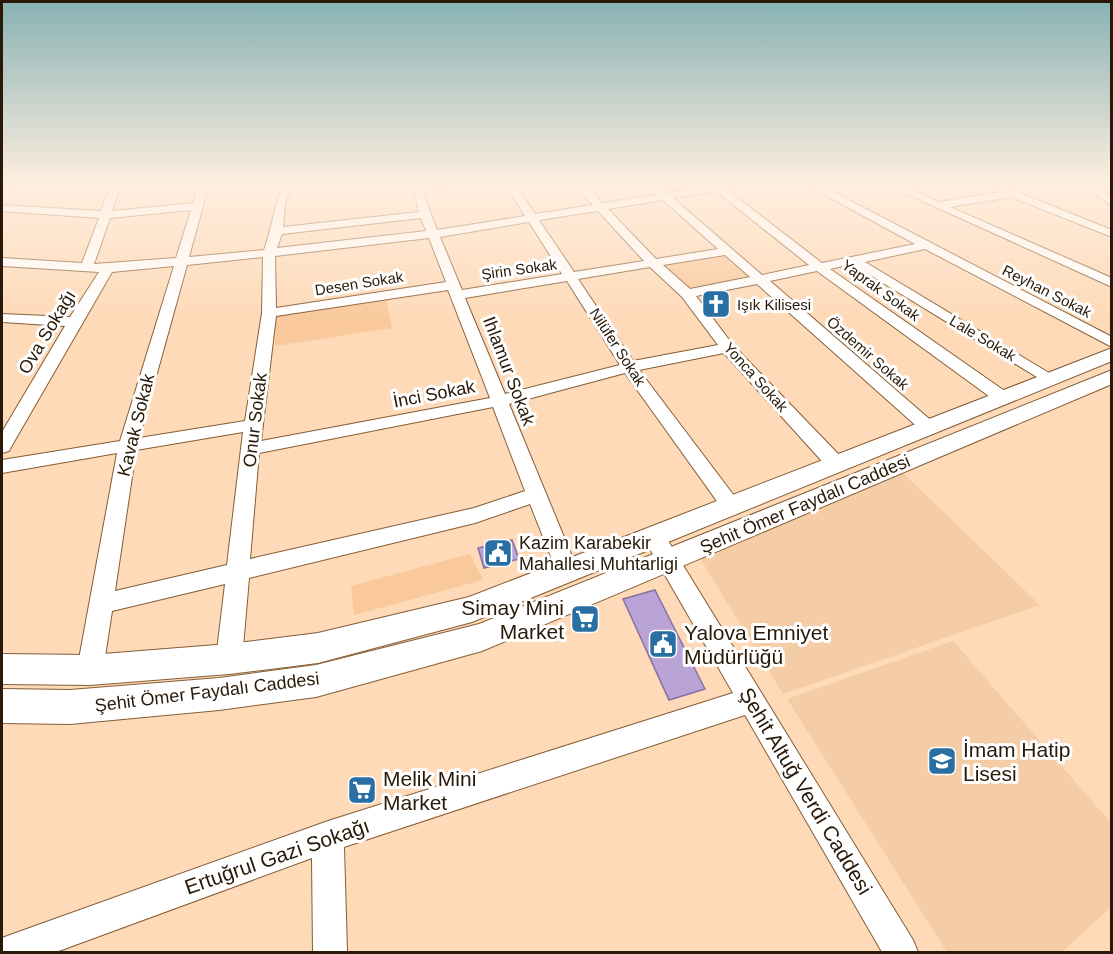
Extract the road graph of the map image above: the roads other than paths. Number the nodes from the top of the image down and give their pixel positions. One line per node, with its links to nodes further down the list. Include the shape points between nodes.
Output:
1 (100, 229): 21 (street)
2 (190, 229): 17 (street, Kavak Sokak)
3 (299, 229): 12 (street)
4 (432, 229): 13 (street, Ihlamur Sokak)
5 (468, 229): 13 (street)
6 (541, 229): 24 (street, Nilüfer Sokak)
7 (620, 229): 20 (street, Yonca Sokak)
8 (702, 229): 15 (street, Özdemir Sokak)
9 (770, 229): 22 (street, Yaprak Sokak)
10 (892, 229): 14 (street, Reyhan Sokak)
11 (991, 229): 26 (street)
12 (277, 231): 16 (street, Onur Sokak)
13 (434, 234): 16 (street); 27 (street, Ihlamur Sokak)
14 (924, 246): 18 (street); 32 (street, Reyhan Sokak)
15 (727, 251): 20 (street, Şirin Sokak); 25 (street, Özdemir Sokak)
16 (269, 253): 17 (street); 29 (street, Onur Sokak)
17 (182, 260): 23 (street); 42 (street, Kavak Sokak)
18 (854, 260): 22 (street); 37 (street, Lale Sokak)
19 (2, 262): 21 (street)
20 (654, 264): 24 (street, Şirin Sokak); 28 (street, Yonca Sokak)
21 (87, 267): 23 (street)
22 (819, 267): 25 (street); 38 (street, Yaprak Sokak)
23 (108, 269): 31 (street, Ova Sokağı)
24 (573, 278): 27 (street, Şirin Sokak); 35 (street, Nilüfer Sokak)
25 (761, 280): 28 (street); 41 (street, Özdemir Sokak)
26 (1112, 283)
27 (456, 290): 29 (street, Desen Sokak); 39 (street, Ihlamur Sokak)
28 (687, 294): 33 (street, Yonca Sokak)
29 (269, 313): 40 (street, Onur Sokak)
30 (2, 318): 31 (street)
31 (74, 322): 43 (street, Ova Sokağı)
32 (1112, 343)
33 (728, 348): 35 (street, İnci Sokak); 45 (street, Yonca Sokak)
34 (1112, 354): 37 (main road, Şehit Ömer Faydalı Caddesi)
35 (629, 367): 39 (street, İnci Sokak); 48 (street, Nilüfer Sokak)
36 (1112, 376): 49 (main road, Şehit Ömer Faydalı Caddesi)
37 (1051, 378): 38 (main road, Şehit Ömer Faydalı Caddesi)
38 (1003, 398): 41 (main road, Şehit Ömer Faydalı Caddesi)
39 (499, 401): 44 (street, İnci Sokak); 47 (street, Ihlamur Sokak)
40 (253, 425): 42 (street); 44 (street, Onur Sokak)
41 (928, 427): 45 (main road, Şehit Ömer Faydalı Caddesi)
42 (128, 444): 46 (street); 52 (street, Kavak Sokak)
43 (2, 447)
44 (251, 449): 51 (street, Onur Sokak)
45 (836, 464): 48 (main road, Şehit Ömer Faydalı Caddesi)
46 (2, 465)
47 (536, 495): 50 (street, Ihlamur Sokak); 51 (street, via 475,515)
48 (730, 506): 49 (main road, Şehit Ömer Faydalı Caddesi)
49 (661, 549): 50 (main road, Şehit Ömer Faydalı Caddesi); 56 (street, Şehit Altuğ Verdi Caddesi); 57 (main road, Şehit Ömer Faydalı Caddesi, via 482,637 316,681 82,706)
50 (567, 571): 53 (main road, Şehit Ömer Faydalı Caddesi, via 472,609 318,648)
51 (238, 572): 52 (street); 53 (street, Onur Sokak)
52 (101, 604): 55 (street, Kavak Sokak)
53 (229, 659): 55 (main road, Şehit Ömer Faydalı Caddesi)
54 (2, 669): 55 (main road, Şehit Ömer Faydalı Caddesi)
55 (90, 670)
56 (752, 700): 58 (street, Ertuğrul Gazi Sokağı); 61 (street, Şehit Altuğ Verdi Caddesi)
57 (2, 706)
58 (328, 837): 59 (street, Ertuğrul Gazi Sokağı); 60 (street)
59 (10, 952)
60 (330, 952)
61 (902, 952)

